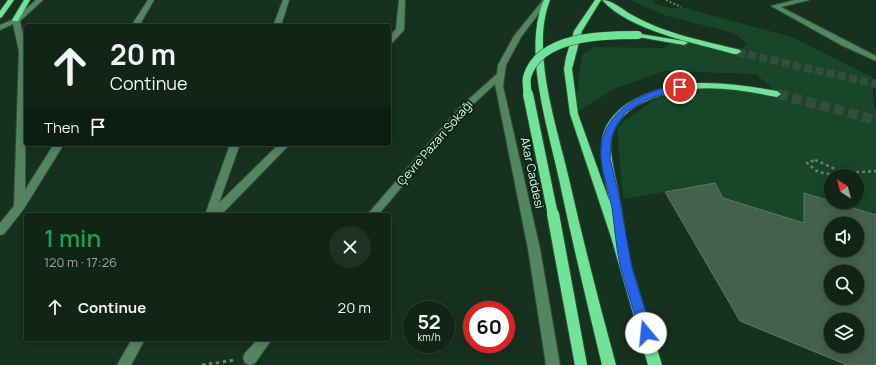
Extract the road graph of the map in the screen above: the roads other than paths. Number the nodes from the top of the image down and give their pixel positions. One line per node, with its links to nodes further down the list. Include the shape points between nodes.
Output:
1 (12, 0): 11 (main road)
2 (27, 0): 12 (main road)
3 (40, 0): 12 (street)
4 (151, 0): 13 (street)
5 (286, 0): 14 (street)
6 (402, 0): 16 (street, via 400,30)
7 (547, 0): 18 (street, Akar Caddesi, via 518,36 502,65); 36 (main road, Akar Caddesi, via 540,19 542,82)
8 (598, 0): 28 (main road, via 578,31 570,57 570,83 574,114)
9 (605, 0): 35 (main road, bridge, via 616,9 645,24 737,52 638,35 604,36 570,41 541,54 532,65 527,77 528,98)
10 (806, 0): 17 (street, via 774,6 850,47)
11 (0, 16)
12 (16, 20): 15 (street); 23 (street, via 23,51)
13 (136, 24)
14 (278, 24)
15 (0, 28)
16 (391, 39)
17 (876, 58)
18 (501, 74): 26 (street, Çevre Pazarı Sokağı, via 463,109); 34 (street, Akar Caddesi, via 499,86 534,249)
19 (777, 94): 28 (main road, via 718,85 693,85 668,89 644,98 624,110 612,125 607,138 605,158)
20 (58, 146): 23 (street)
21 (234, 146): 24 (street)
22 (283, 146): 25 (street)
23 (19, 207): 27 (street)
24 (211, 213)
25 (216, 213)
26 (374, 213)
27 (0, 231)
28 (626, 268): 31 (main road)
29 (138, 341): 33 (street)
30 (264, 341): 32 (street)
31 (650, 346): 37 (main road); 38 (main road)
32 (250, 358)
33 (124, 365)
34 (553, 365)
35 (581, 365)
36 (608, 365)
37 (655, 365)
38 (660, 365)

